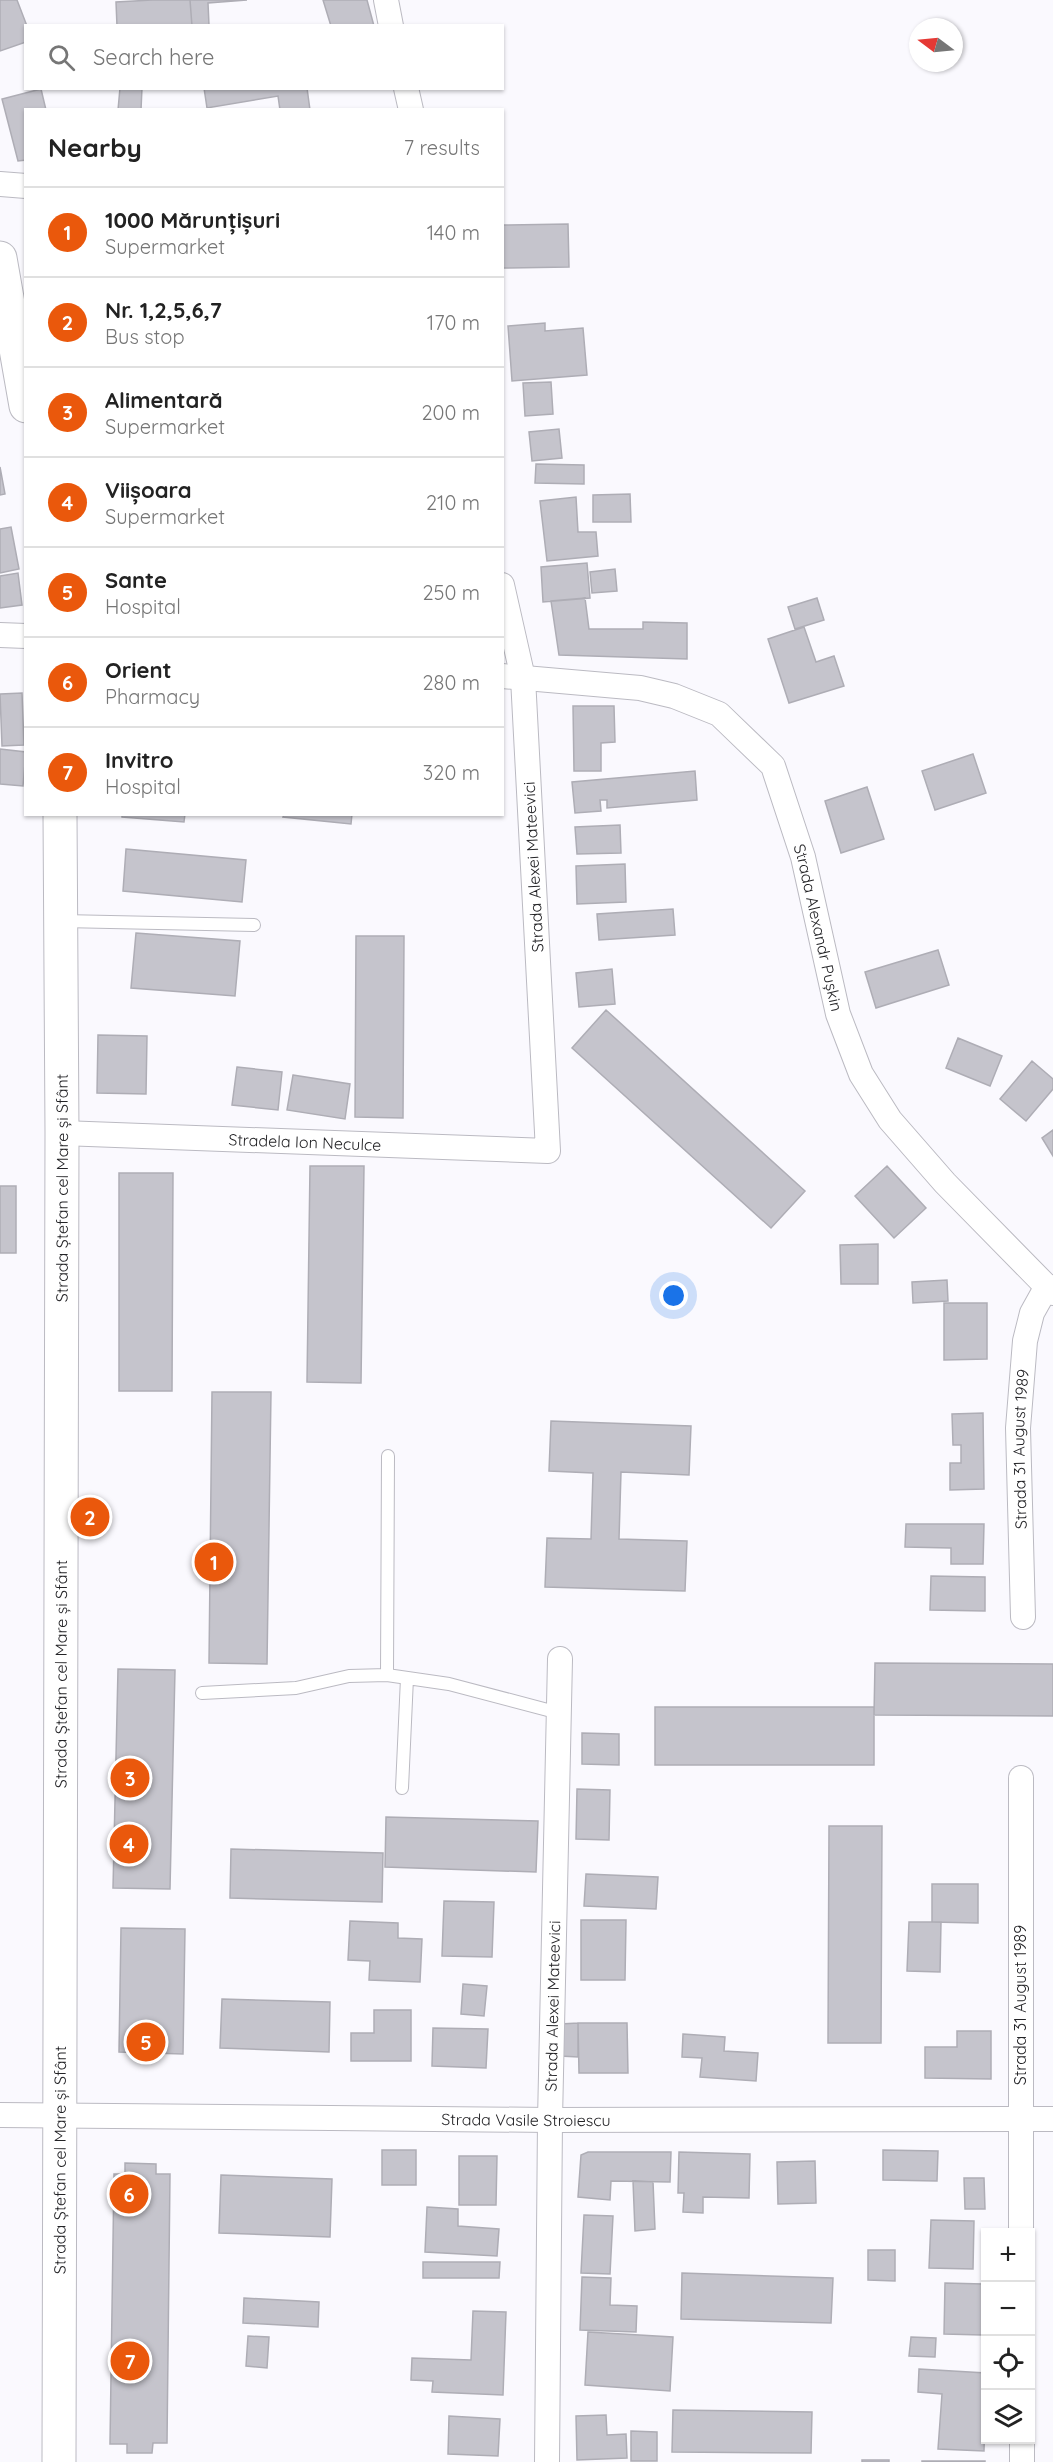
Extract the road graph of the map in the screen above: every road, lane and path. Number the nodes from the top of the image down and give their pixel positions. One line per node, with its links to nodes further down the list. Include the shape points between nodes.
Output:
1 (386, 0): 2 (street)
2 (391, 24)
3 (406, 90): 4 (street)
4 (411, 108)
5 (0, 184): 6 (street)
6 (24, 186)
7 (0, 258): 8 (main road)
8 (24, 395)
9 (504, 602): 12 (street, Strada Alexei Mateevici)
10 (0, 635): 11 (street)
11 (24, 636)
12 (513, 677): 17 (street, Strada Alexei Mateevici); 18 (street, Strada Alexandr Pușkin, via 640,688 674,696 719,714 773,766 803,857 838,1014 861,1074 890,1120 913,1147)
13 (60, 816): 14 (main road, Strada Ștefan cel Mare și Sfânt)
14 (61, 921): 15 (lane); 16 (main road, Strada Ștefan cel Mare și Sfânt)
15 (254, 925)
16 (62, 1133): 17 (street, Stradela Ion Neculce); 29 (main road, Strada Ștefan cel Mare și Sfânt)
17 (548, 1151)
18 (1050, 1289): 20 (street, Strada 31 August 1989, via 1032,1313 1025,1341 1018,1428)
19 (388, 1456): 22 (lane)
20 (1023, 1617)
21 (560, 1659): 25 (street, Strada Alexei Mateevici)
22 (387, 1675): 23 (lane); 24 (lane, via 349,1676 296,1688)
23 (407, 1678): 25 (lane, via 449,1684); 27 (lane)
24 (202, 1694)
25 (559, 1713): 31 (street, Strada Alexei Mateevici)
26 (1021, 1778): 30 (street, Strada 31 August 1989)
27 (402, 1788)
28 (0, 2115): 29 (street, Strada Vasile Stroiescu)
29 (58, 2115): 31 (street, Strada Vasile Stroiescu); 35 (main road, Strada Ștefan cel Mare și Sfânt)
30 (1020, 2119): 31 (street, Strada Vasile Stroiescu); 32 (street, Strada Vasile Stroiescu); 33 (street, Strada 31 August 1989)
31 (550, 2120): 36 (street, Strada Alexei Mateevici)
32 (1053, 2120)
33 (1021, 2228)
34 (1022, 2444): 37 (street)
35 (59, 2462)
36 (547, 2462)
37 (1022, 2462)

